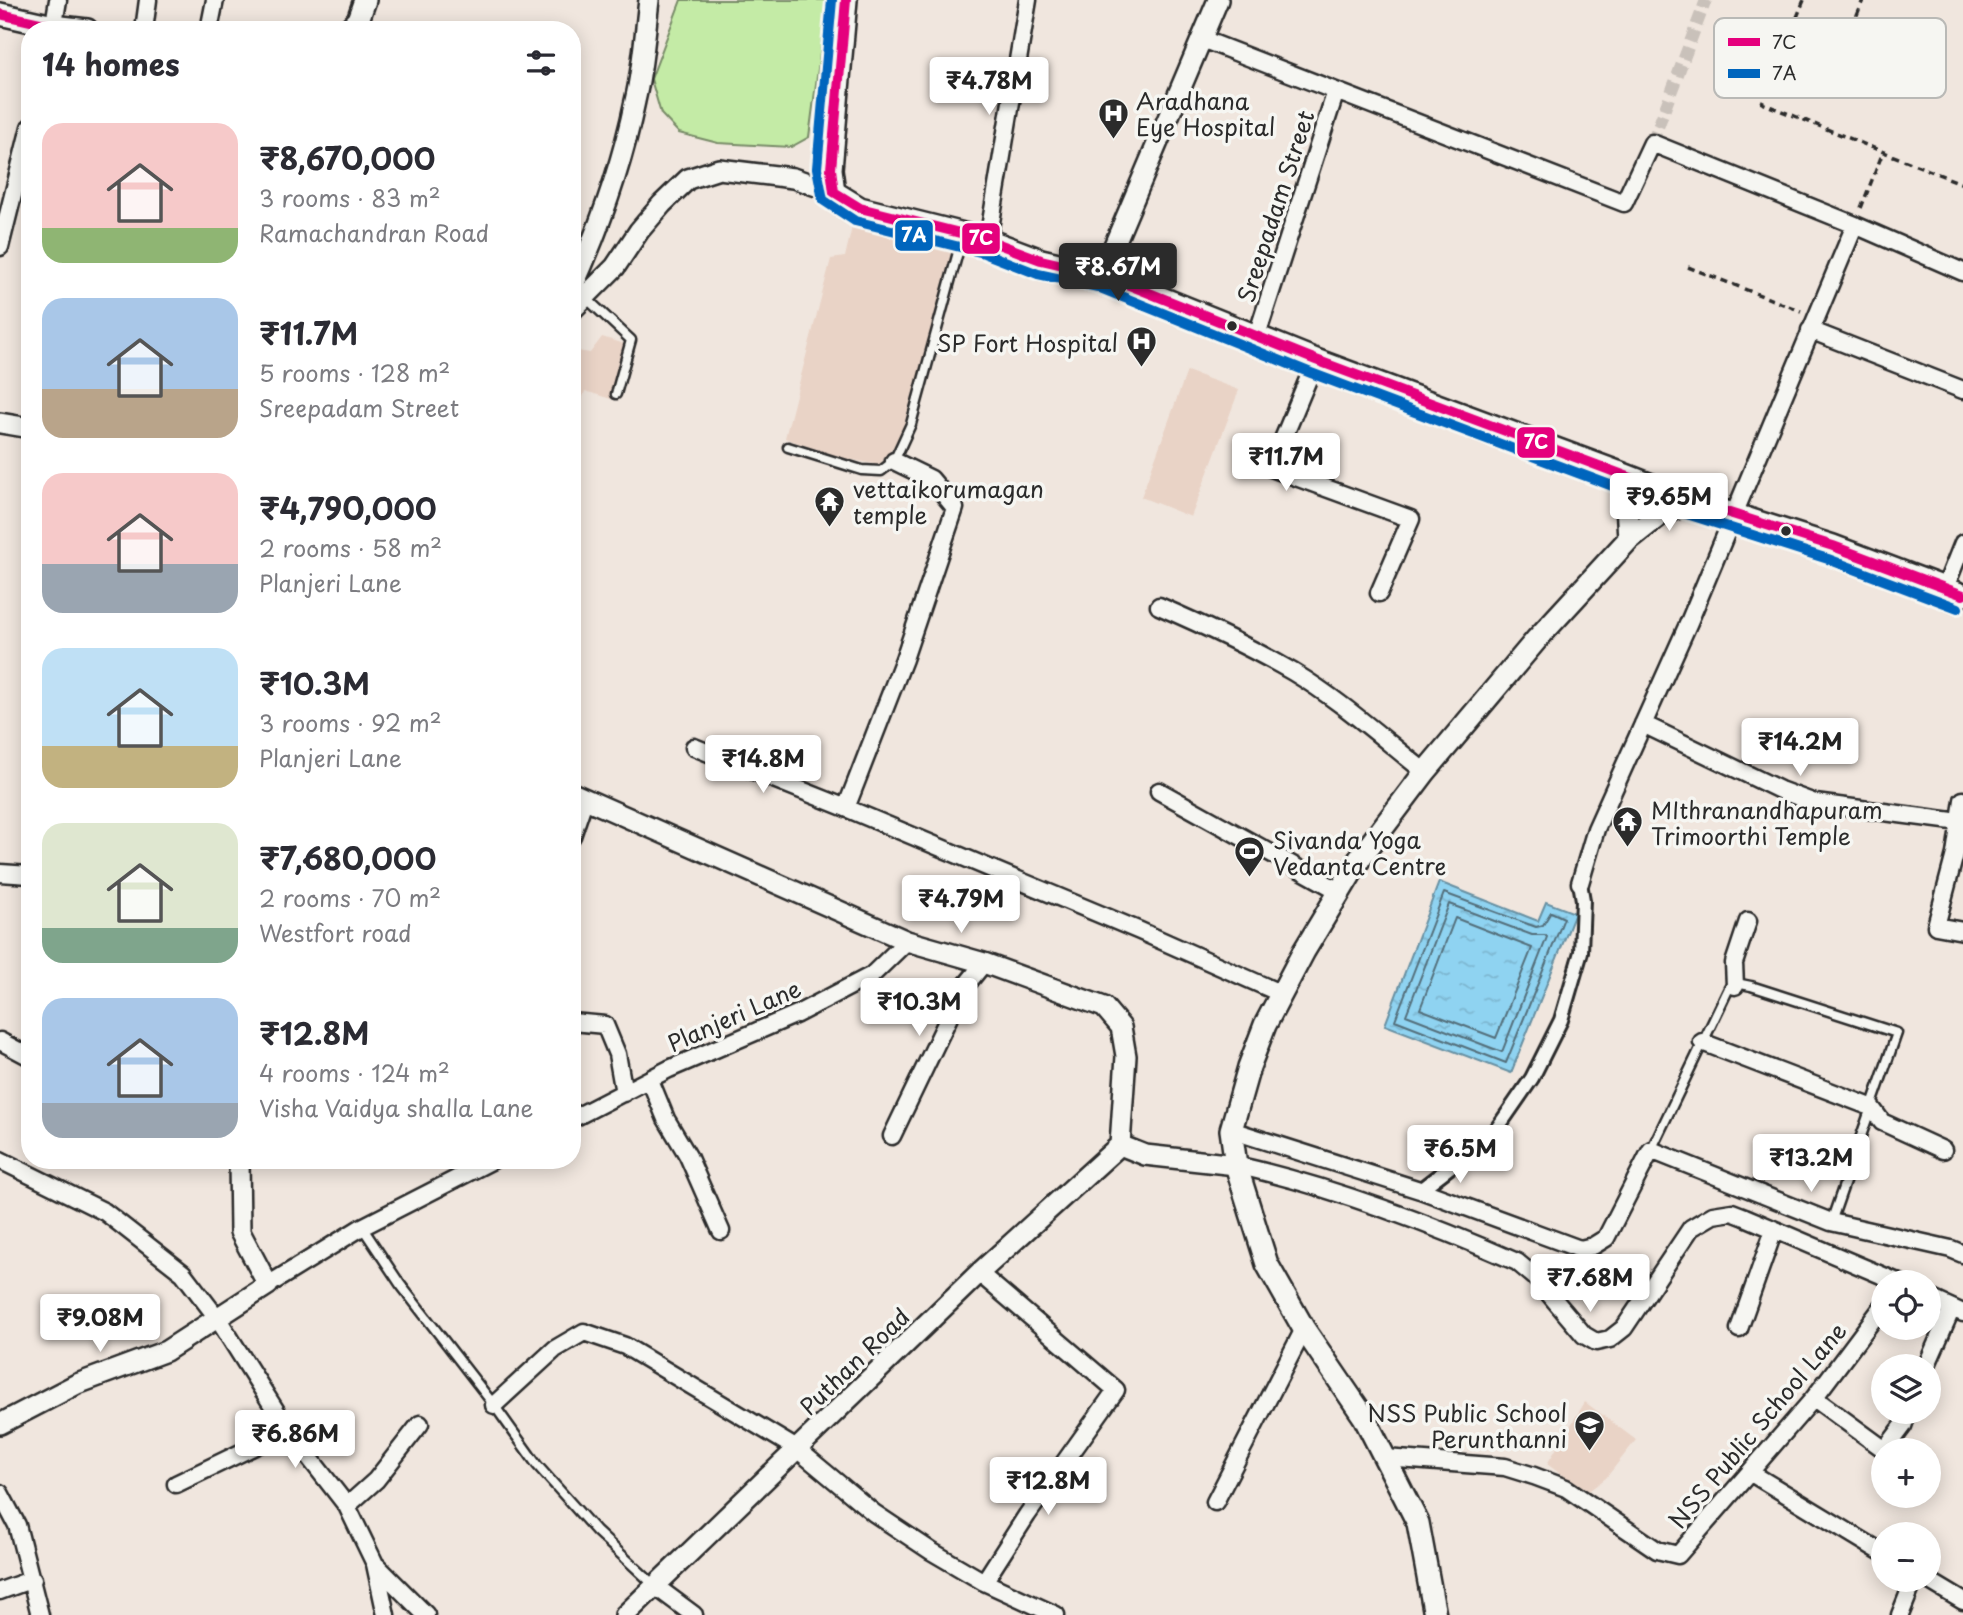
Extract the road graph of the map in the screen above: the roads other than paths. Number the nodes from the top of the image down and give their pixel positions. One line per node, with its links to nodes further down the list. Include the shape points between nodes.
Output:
1 (58, 0): 11 (street)
2 (148, 0): 12 (street)
3 (215, 0): 13 (street)
4 (365, 0): 14 (main road)
5 (649, 0): 25 (street, via 636,98)
6 (846, 0): 18 (main road, via 831,169)
7 (1028, 0): 21 (street)
8 (1218, 0): 15 (street)
9 (0, 14): 10 (main road)
10 (26, 21)
11 (54, 21)
12 (145, 21)
13 (211, 21)
14 (357, 21)
15 (1202, 39): 16 (street); 24 (street)
16 (1336, 92): 19 (street, via 1624,203 1652,143); 29 (street, Sreepadam Street)
17 (21, 163): 22 (street)
18 (834, 192): 20 (main road, via 860,208); 26 (street, via 793,178 719,169 688,180 639,231 615,267)
19 (1855, 225): 23 (street); 28 (street)
20 (963, 234): 21 (main road); 36 (lane, via 911,424)
21 (988, 240): 24 (main road, via 1041,260)
22 (0, 247)
23 (1963, 272)
24 (1101, 274): 29 (main road)
25 (581, 284)
26 (581, 296)
27 (581, 302): 32 (lane, via 631,340)
28 (1813, 323): 31 (street); 39 (street)
29 (1257, 335): 30 (main road)
30 (1316, 360): 37 (main road); 43 (street, via 1271,468 1411,519)
31 (1963, 390)
32 (616, 394)
33 (0, 423): 34 (street)
34 (21, 426)
35 (788, 447): 36 (lane, via 862,470 880,471)
36 (894, 461): 51 (street, via 931,479 955,508 904,659)
37 (1618, 472): 38 (main road); 40 (main road, via 1627,504)
38 (1695, 502): 39 (main road); 40 (main road, via 1662,513)
39 (1734, 515): 42 (main road); 45 (street)
40 (1629, 539): 47 (main road)
41 (1963, 543): 42 (street)
42 (1954, 592)
43 (1378, 593)
44 (1159, 606): 47 (street, via 1295,673)
45 (1643, 724): 52 (street, via 1815,803); 55 (street, via 1596,829)
46 (694, 747): 51 (street)
47 (1425, 772): 56 (main road)
48 (1159, 791): 56 (street)
49 (581, 796): 59 (street)
50 (1963, 800): 52 (street)
51 (846, 808): 62 (street)
52 (1960, 822): 58 (street, via 1936,926)
53 (0, 873): 54 (street)
54 (21, 874)
55 (1580, 883): 81 (street, via 1581,952 1561,1020 1532,1078 1494,1133)
56 (1339, 891): 62 (main road)
57 (1748, 921): 61 (street, via 1734,963)
58 (1963, 931)
59 (907, 941): 60 (street); 67 (street, Planjeri Lane, via 872,975)
60 (984, 963): 72 (street, via 962,990); 73 (street, via 1104,1007 1121,1027 1126,1056)
61 (1735, 986): 65 (lane, via 1724,996); 69 (lane, via 1751,986 1897,1033)
62 (1282, 994): 71 (main road, via 1249,1067)
63 (581, 1023): 68 (street, via 604,1025 617,1054)
64 (0, 1041): 66 (street)
65 (1702, 1042): 69 (street); 74 (lane)
66 (21, 1052)
67 (650, 1080): 68 (street, Planjeri Lane); 85 (street)
68 (624, 1093): 70 (street, Planjeri Lane)
69 (1871, 1107): 75 (street, via 1882,1122); 82 (lane)
70 (581, 1114)
71 (1231, 1129): 77 (main road); 81 (street)
72 (891, 1136)
73 (1120, 1145): 77 (street, via 1144,1155); 88 (street, Puthan Road)
74 (1651, 1150): 81 (street, via 1606,1238 1580,1249); 82 (street)
75 (1944, 1150)
76 (0, 1160): 78 (street)
77 (1236, 1165): 84 (street, via 1290,1177 1385,1209 1517,1262 1584,1335 1596,1342 1610,1339 1624,1328 1691,1228 1713,1215 1732,1212); 94 (main road, via 1267,1264)
78 (8, 1168): 92 (street, via 105,1212 183,1273)
79 (239, 1169): 89 (street, via 240,1232)
80 (475, 1169): 83 (street)
81 (1420, 1190)
82 (1831, 1222): 86 (street)
83 (362, 1227): 89 (street); 98 (lane)
84 (1774, 1230): 87 (street); 95 (street)
85 (721, 1231)
86 (1963, 1254)
87 (1871, 1271)
88 (979, 1273): 103 (street, Puthan Road); 113 (street, via 1116,1390)
89 (268, 1284): 92 (street)
90 (1941, 1303): 91 (street)
91 (1958, 1310): 96 (street)
92 (218, 1319): 99 (street, via 166,1351 77,1384); 102 (street)
93 (1871, 1322): 97 (street, NSS Public School Lane)
94 (1304, 1329): 104 (main road, via 1364,1417); 108 (street)
95 (1739, 1329)
96 (1933, 1354)
97 (1814, 1398): 101 (street, via 1885,1450); 105 (street, NSS Public School Lane)
98 (494, 1405): 103 (street, via 555,1349 584,1332 625,1346); 114 (lane, via 537,1465 596,1531)
99 (0, 1424)
100 (420, 1424): 109 (street, via 376,1480)
101 (1904, 1424)
102 (288, 1430): 106 (street); 109 (street)
103 (797, 1449): 113 (street, via 874,1513); 114 (street, Puthan Road)
104 (1385, 1458): 105 (street, NSS Public School Lane, via 1505,1467 1534,1476 1566,1488 1657,1550 1678,1555); 125 (main road, via 1418,1523)
105 (1751, 1473): 110 (street)
106 (176, 1484)
107 (0, 1493): 112 (street, via 17,1525)
108 (1215, 1502)
109 (347, 1506): 111 (street)
110 (1871, 1546)
111 (375, 1564): 120 (street); 121 (street)
112 (33, 1579): 116 (street); 119 (street)
113 (984, 1582): 124 (street)
114 (655, 1586): 122 (street, Puthan Road); 123 (street)
115 (1941, 1588): 118 (street)
116 (0, 1591)
117 (1909, 1592): 126 (street)
118 (1963, 1601)
119 (40, 1615)
120 (386, 1615)
121 (426, 1615)
122 (625, 1615)
123 (694, 1615)
124 (1056, 1615)
125 (1435, 1615)
126 (1900, 1615)

